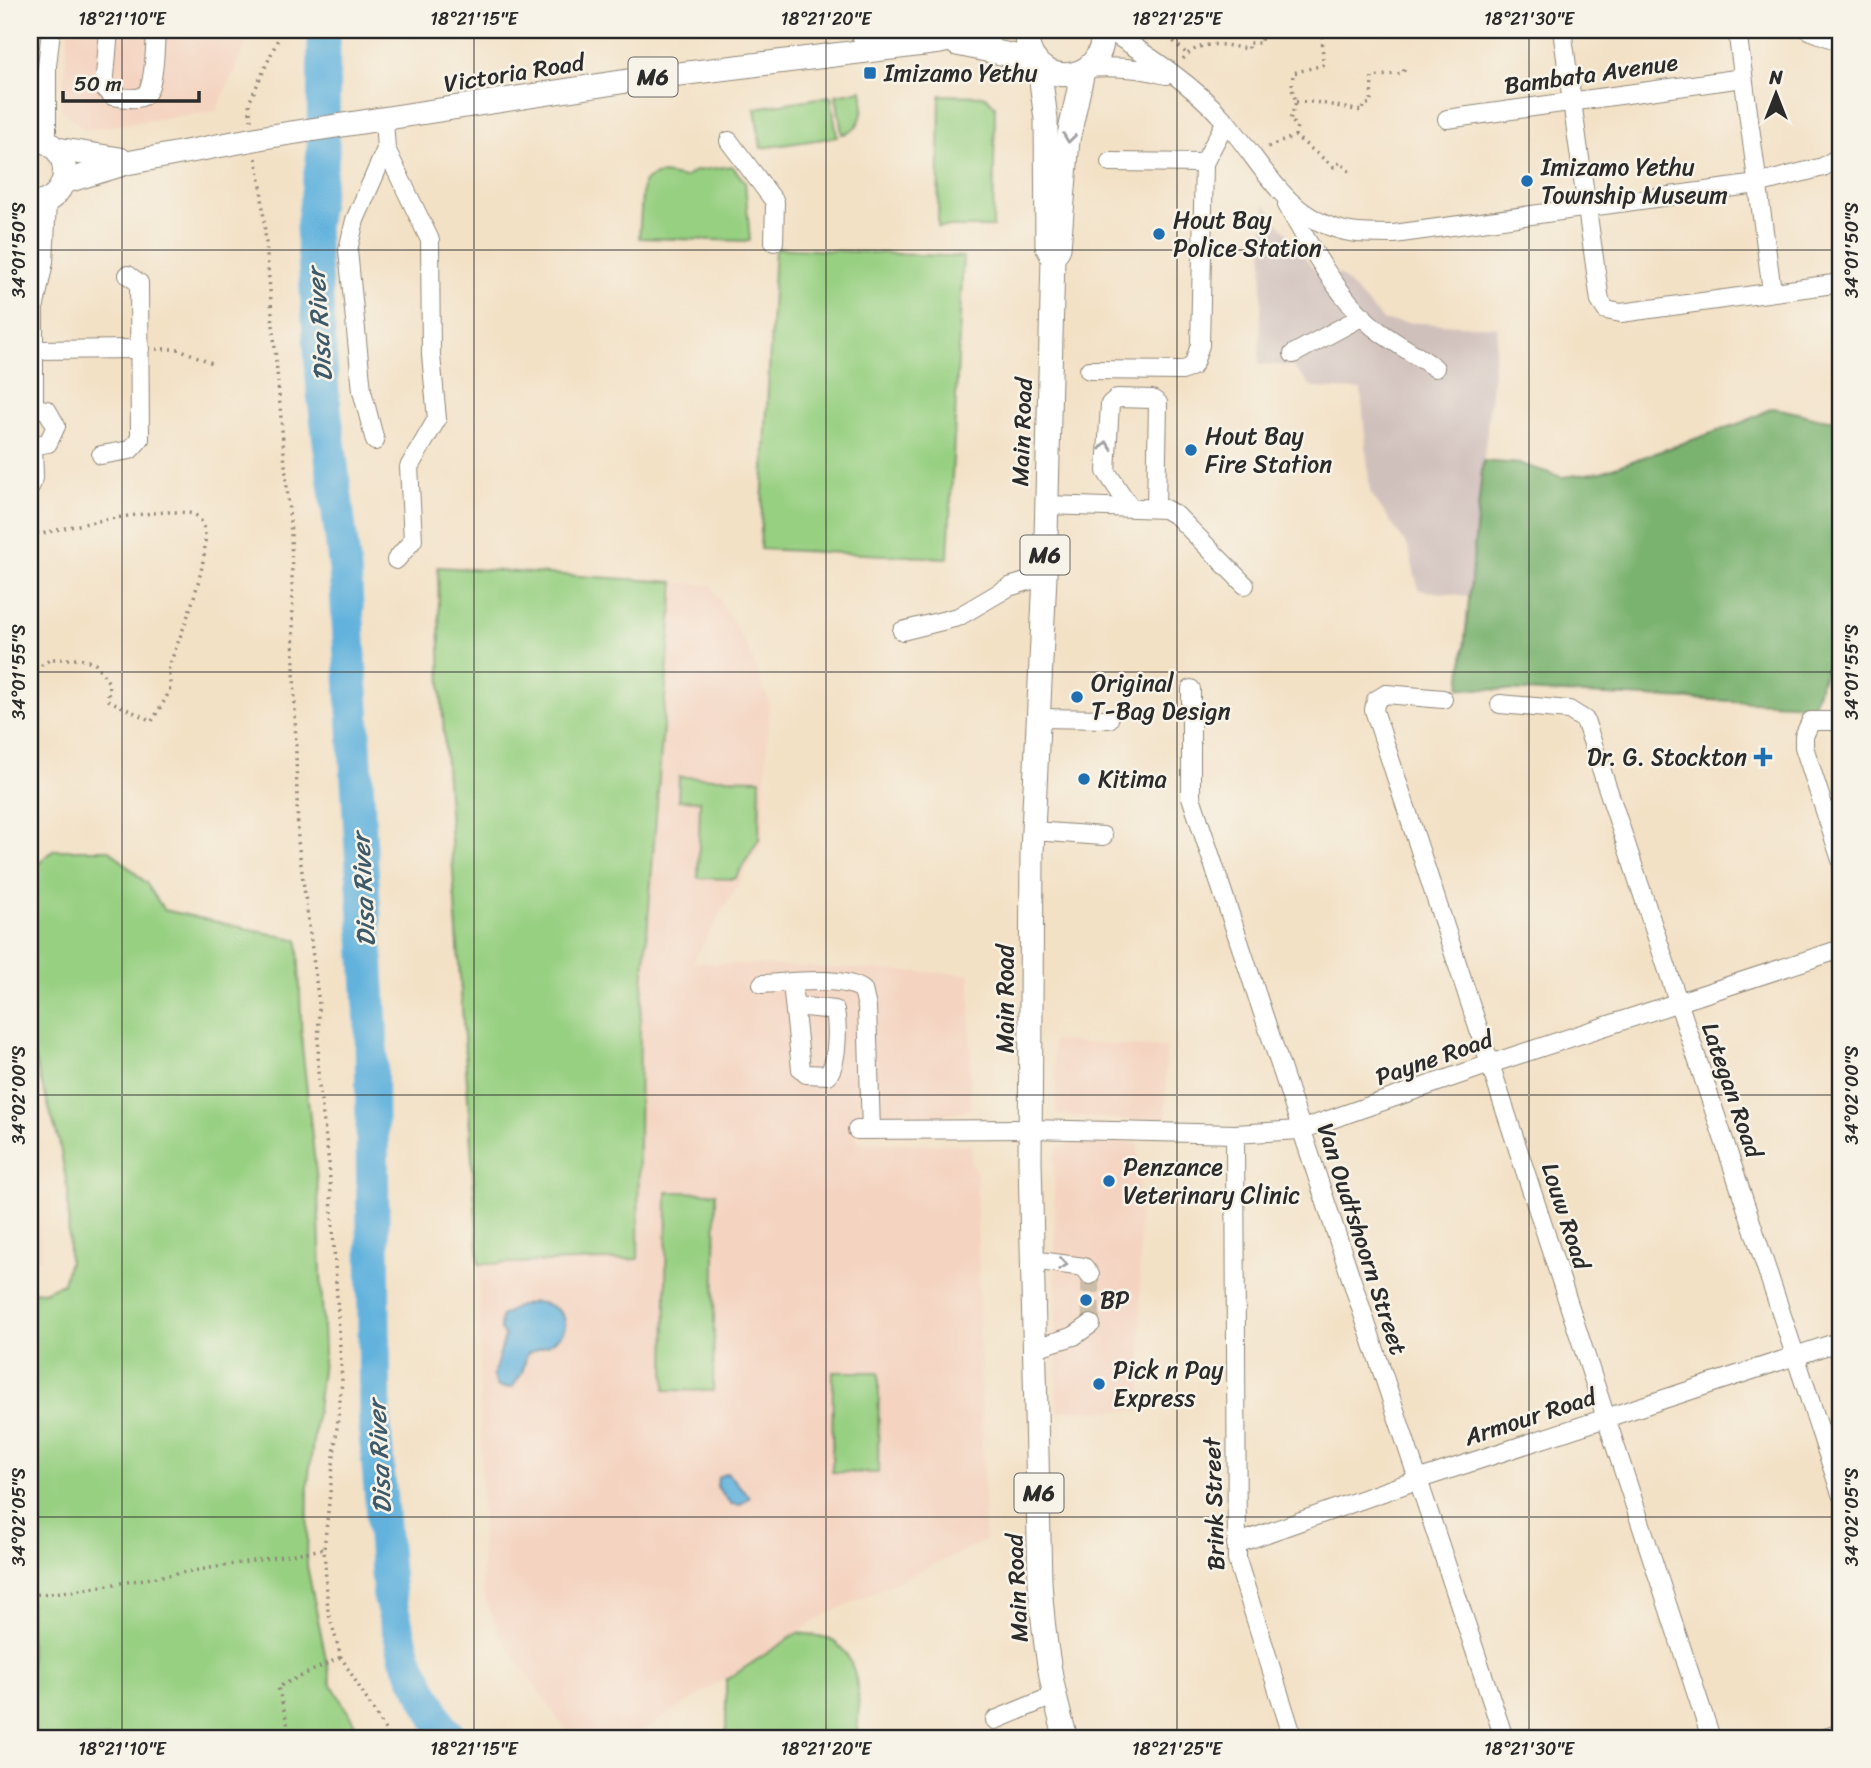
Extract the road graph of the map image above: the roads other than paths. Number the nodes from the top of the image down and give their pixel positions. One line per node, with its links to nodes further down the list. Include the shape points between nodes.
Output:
1 (51, 30): 15 (street)
2 (108, 30): 3 (street, via 106,92 135,98 144,96 150,87)
3 (156, 30)
4 (995, 30): 12 (main road, Victoria Road / M6)
5 (1027, 30): 14 (main road, M6)
6 (1102, 30): 16 (main road, M6, via 1098,57)
7 (1108, 30): 18 (street)
8 (1562, 30): 19 (street)
9 (1737, 30): 17 (street)
10 (1809, 30): 13 (street)
11 (863, 40): 12 (main road, Victoria Road / M6); 22 (main road, Victoria Road / M6)
12 (940, 42): 14 (main road, Victoria Road / M6)
13 (1841, 42)
14 (1037, 63): 16 (main road, Victoria Road / M6, via 1053,73); 37 (main road, Main Road / M6, via 1046,119 1047,246)
15 (47, 66): 20 (street); 25 (street)
16 (1085, 70): 18 (street, via 1134,68); 37 (main road, Main Road / M6, one-way to 37, via 1068,140 1059,248)
17 (1743, 78): 19 (street, Bambata Avenue); 32 (street)
18 (1176, 79): 23 (street)
19 (1572, 101): 21 (street, Bambata Avenue); 35 (street)
20 (30, 108)
21 (1447, 119)
22 (376, 121): 26 (street); 28 (main road, Victoria Road / M6)
23 (1226, 121): 30 (street); 33 (street)
24 (729, 141): 36 (street, via 775,202)
25 (45, 143): 28 (main road, Victoria Road / M6, via 100,157); 31 (main road, via 65,169)
26 (386, 149): 50 (street, via 355,220 348,250 362,391); 57 (street, via 430,240 431,355 437,402 437,419 409,467 413,541)
27 (1841, 156): 32 (street, via 1822,167)
28 (141, 160): 31 (main road, Victoria Road / M6)
29 (1110, 162): 30 (street)
30 (1204, 163): 48 (street, via 1200,345 1193,366 1182,371)
31 (64, 183): 34 (main road)
32 (1757, 184): 35 (street); 41 (street)
33 (1283, 198): 35 (street, via 1322,224 1348,232 1394,234); 43 (street, via 1311,250)
34 (38, 203): 42 (street, via 44,262)
35 (1587, 208): 41 (street, via 1602,306 1612,312)
36 (774, 242)
37 (1053, 258): 54 (main road, Main Road / M6)
38 (128, 275): 44 (street, via 139,283)
39 (1841, 283): 41 (street)
40 (30, 290): 42 (street)
41 (1772, 291)
42 (34, 312): 45 (street)
43 (1363, 316): 46 (street); 47 (street)
44 (140, 349): 45 (street); 52 (street, via 141,439 130,450)
45 (34, 350): 49 (street)
46 (1293, 354)
47 (1435, 368)
48 (1089, 370)
49 (32, 407): 51 (street, via 47,410 56,426 48,443)
50 (375, 441)
51 (31, 446): 53 (street, via 34,478)
52 (101, 455)
53 (30, 487)
54 (1046, 505): 55 (street); 58 (main road, Main Road / M6)
55 (1129, 506): 56 (street); 56 (street, one-way to 56, via 1108,478 1105,464 1110,404 1117,398 1158,403)
56 (1156, 507): 59 (street, via 1177,516)
57 (396, 560)
58 (1045, 576): 60 (street, via 1009,587 958,617); 64 (main road, Main Road / M6)
59 (1245, 585)
60 (902, 631)
61 (1191, 689): 77 (street, Van Oudtshoorn Street, via 1191,797)
62 (1443, 699): 75 (street, Louw Road, via 1386,694 1376,700 1374,710)
63 (1500, 704): 73 (street, Lategan Road, via 1569,710 1585,720)
64 (1038, 718): 65 (street); 67 (main road, Main Road / M6)
65 (1109, 719)
66 (1841, 721): 69 (street, via 1811,721 1804,736)
67 (1033, 831): 68 (street); 76 (main road, Main Road / M6)
68 (1103, 836)
69 (1841, 860)
70 (1841, 949): 73 (street, Payne Road)
71 (792, 983): 72 (street); 74 (street); 76 (street, Payne Road, via 852,985 863,990 867,1007 864,1130)
72 (762, 984)
73 (1676, 1003): 75 (street, Payne Road); 84 (street, Lategan Road)
74 (795, 1006)
75 (1490, 1064): 77 (street, Payne Road); 85 (street, Louw Road)
76 (1030, 1129): 78 (street, Payne Road); 79 (main road, Main Road / M6)
77 (1300, 1130): 78 (street, Payne Road); 86 (street, Van Oudtshoorn Street)
78 (1236, 1134): 88 (street, Brink Street)
79 (1032, 1260): 80 (street, one-way to 80, via 1084,1267); 83 (main road, Main Road / M6)
80 (1090, 1275)
81 (1091, 1324): 83 (street, via 1074,1336)
82 (1841, 1341): 84 (street, Armour Road)
83 (1035, 1348): 89 (main road, Main Road / M6, via 1042,1630)
84 (1796, 1356): 85 (street, Armour Road); 87 (street, Lategan Road)
85 (1606, 1418): 86 (street, Armour Road); 95 (street, Louw Road)
86 (1417, 1480): 88 (street, Armour Road); 94 (street, Van Oudtshoorn Street)
87 (1841, 1494)
88 (1236, 1544): 93 (street, Brink Street, via 1239,1575)
89 (1053, 1696): 90 (street); 92 (main road, Main Road / M6)
90 (995, 1720)
91 (1841, 1732): 96 (street)
92 (1066, 1738)
93 (1293, 1738)
94 (1504, 1738)
95 (1711, 1738)
96 (1825, 1738)

